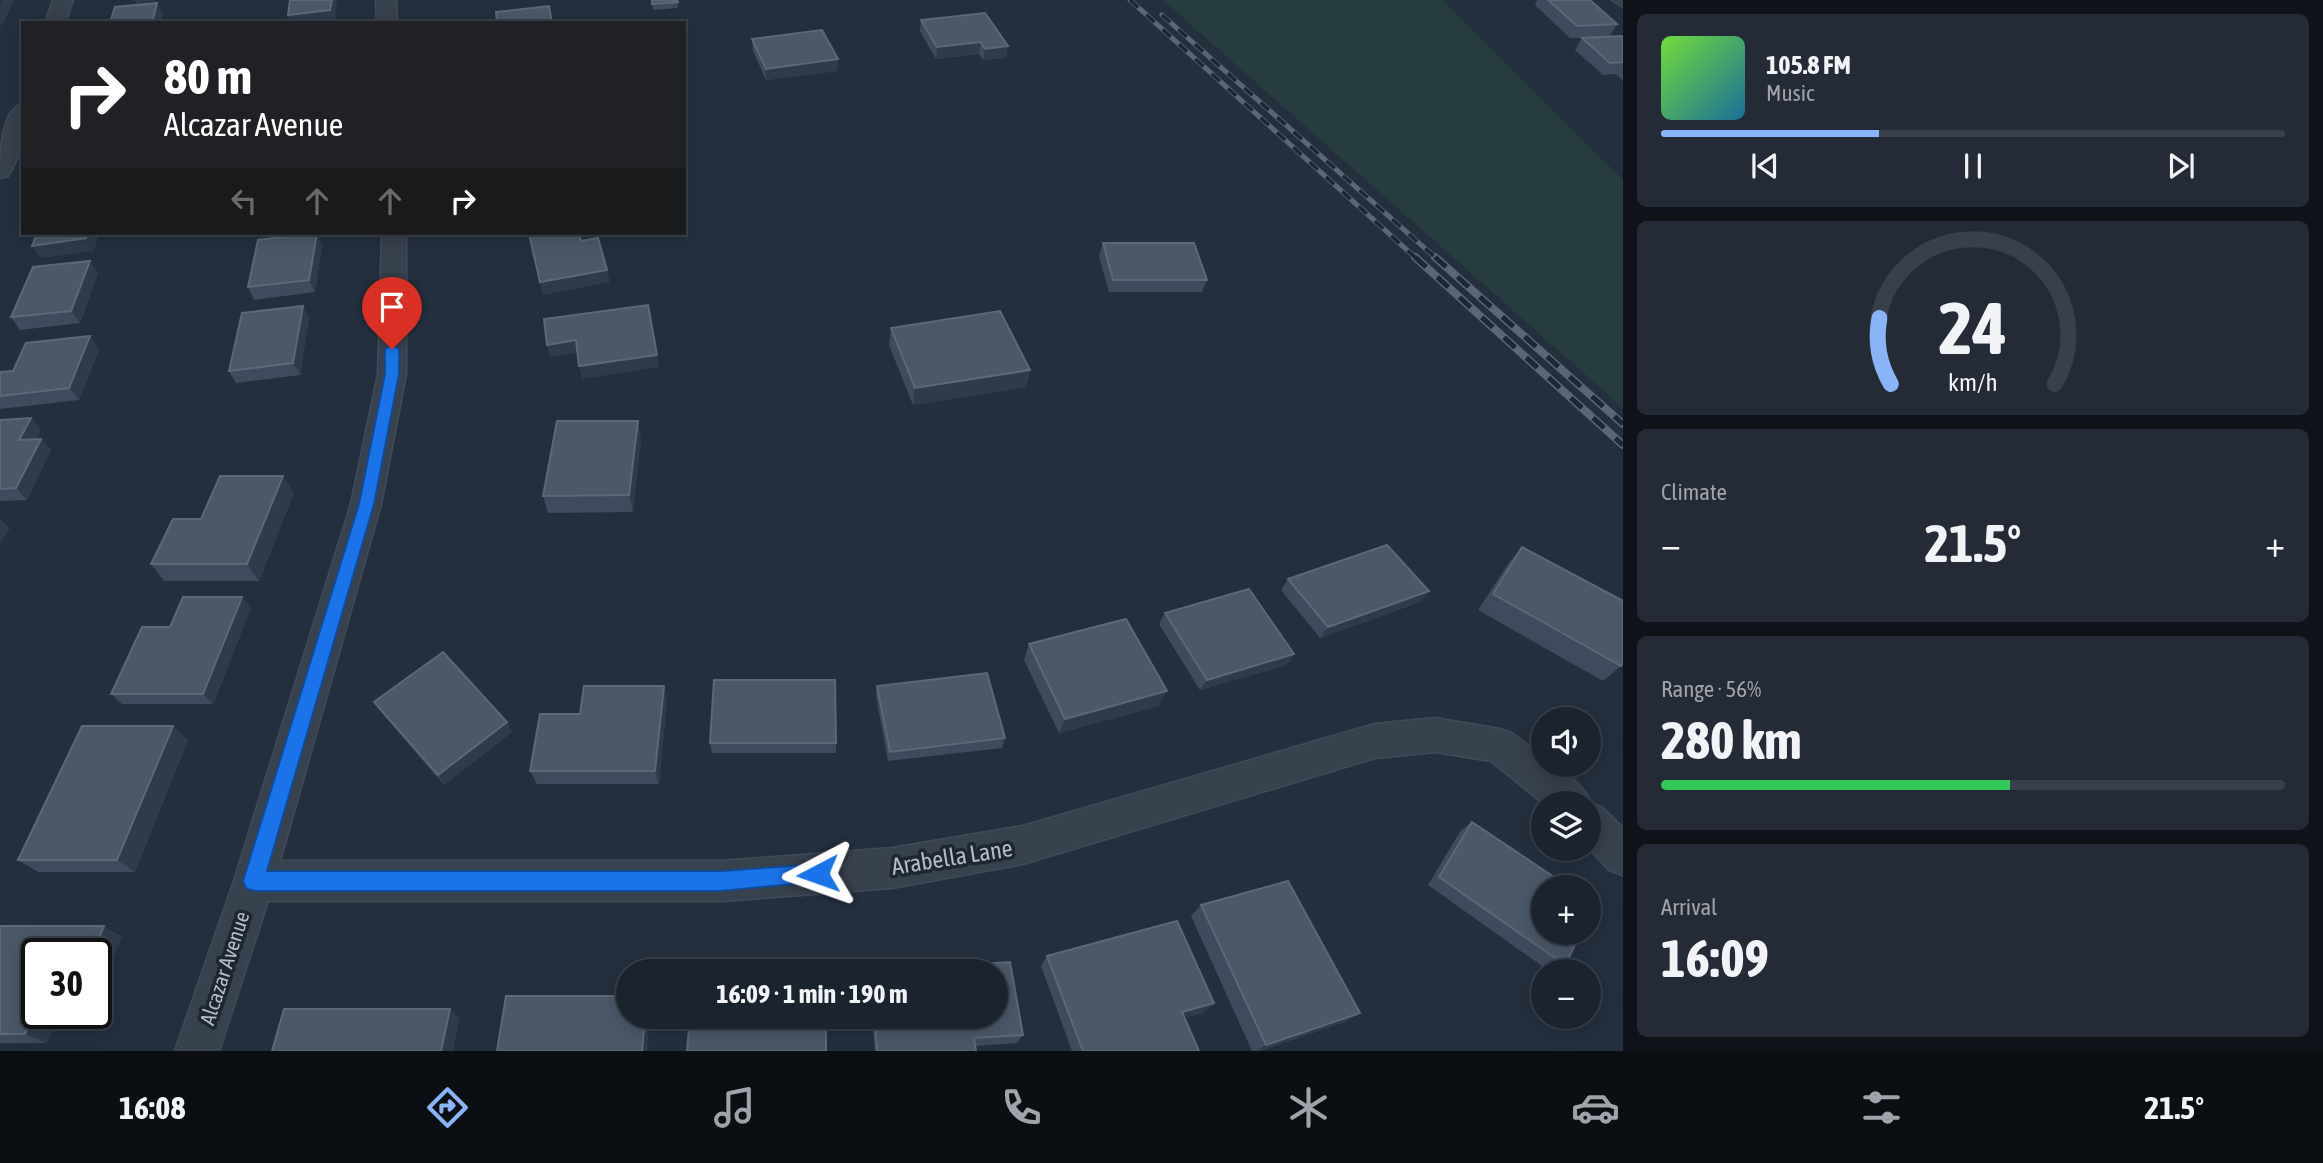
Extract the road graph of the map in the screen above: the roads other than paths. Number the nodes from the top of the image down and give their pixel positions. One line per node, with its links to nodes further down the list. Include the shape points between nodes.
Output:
1 (63, 0): 3 (street)
2 (386, 0): 4 (street)
3 (56, 21)
4 (387, 21)
5 (21, 115): 6 (street)
6 (0, 171)
7 (394, 235): 11 (street, Alcazar Avenue, via 392,374 366,504)
8 (1557, 791): 11 (street, Arabella Lane, via 1500,746 1435,735 1375,741 1023,845 891,868 721,881)
9 (1601, 833): 10 (street)
10 (1623, 856)
11 (254, 881): 12 (street, Alcazar Avenue)
12 (197, 1051)

